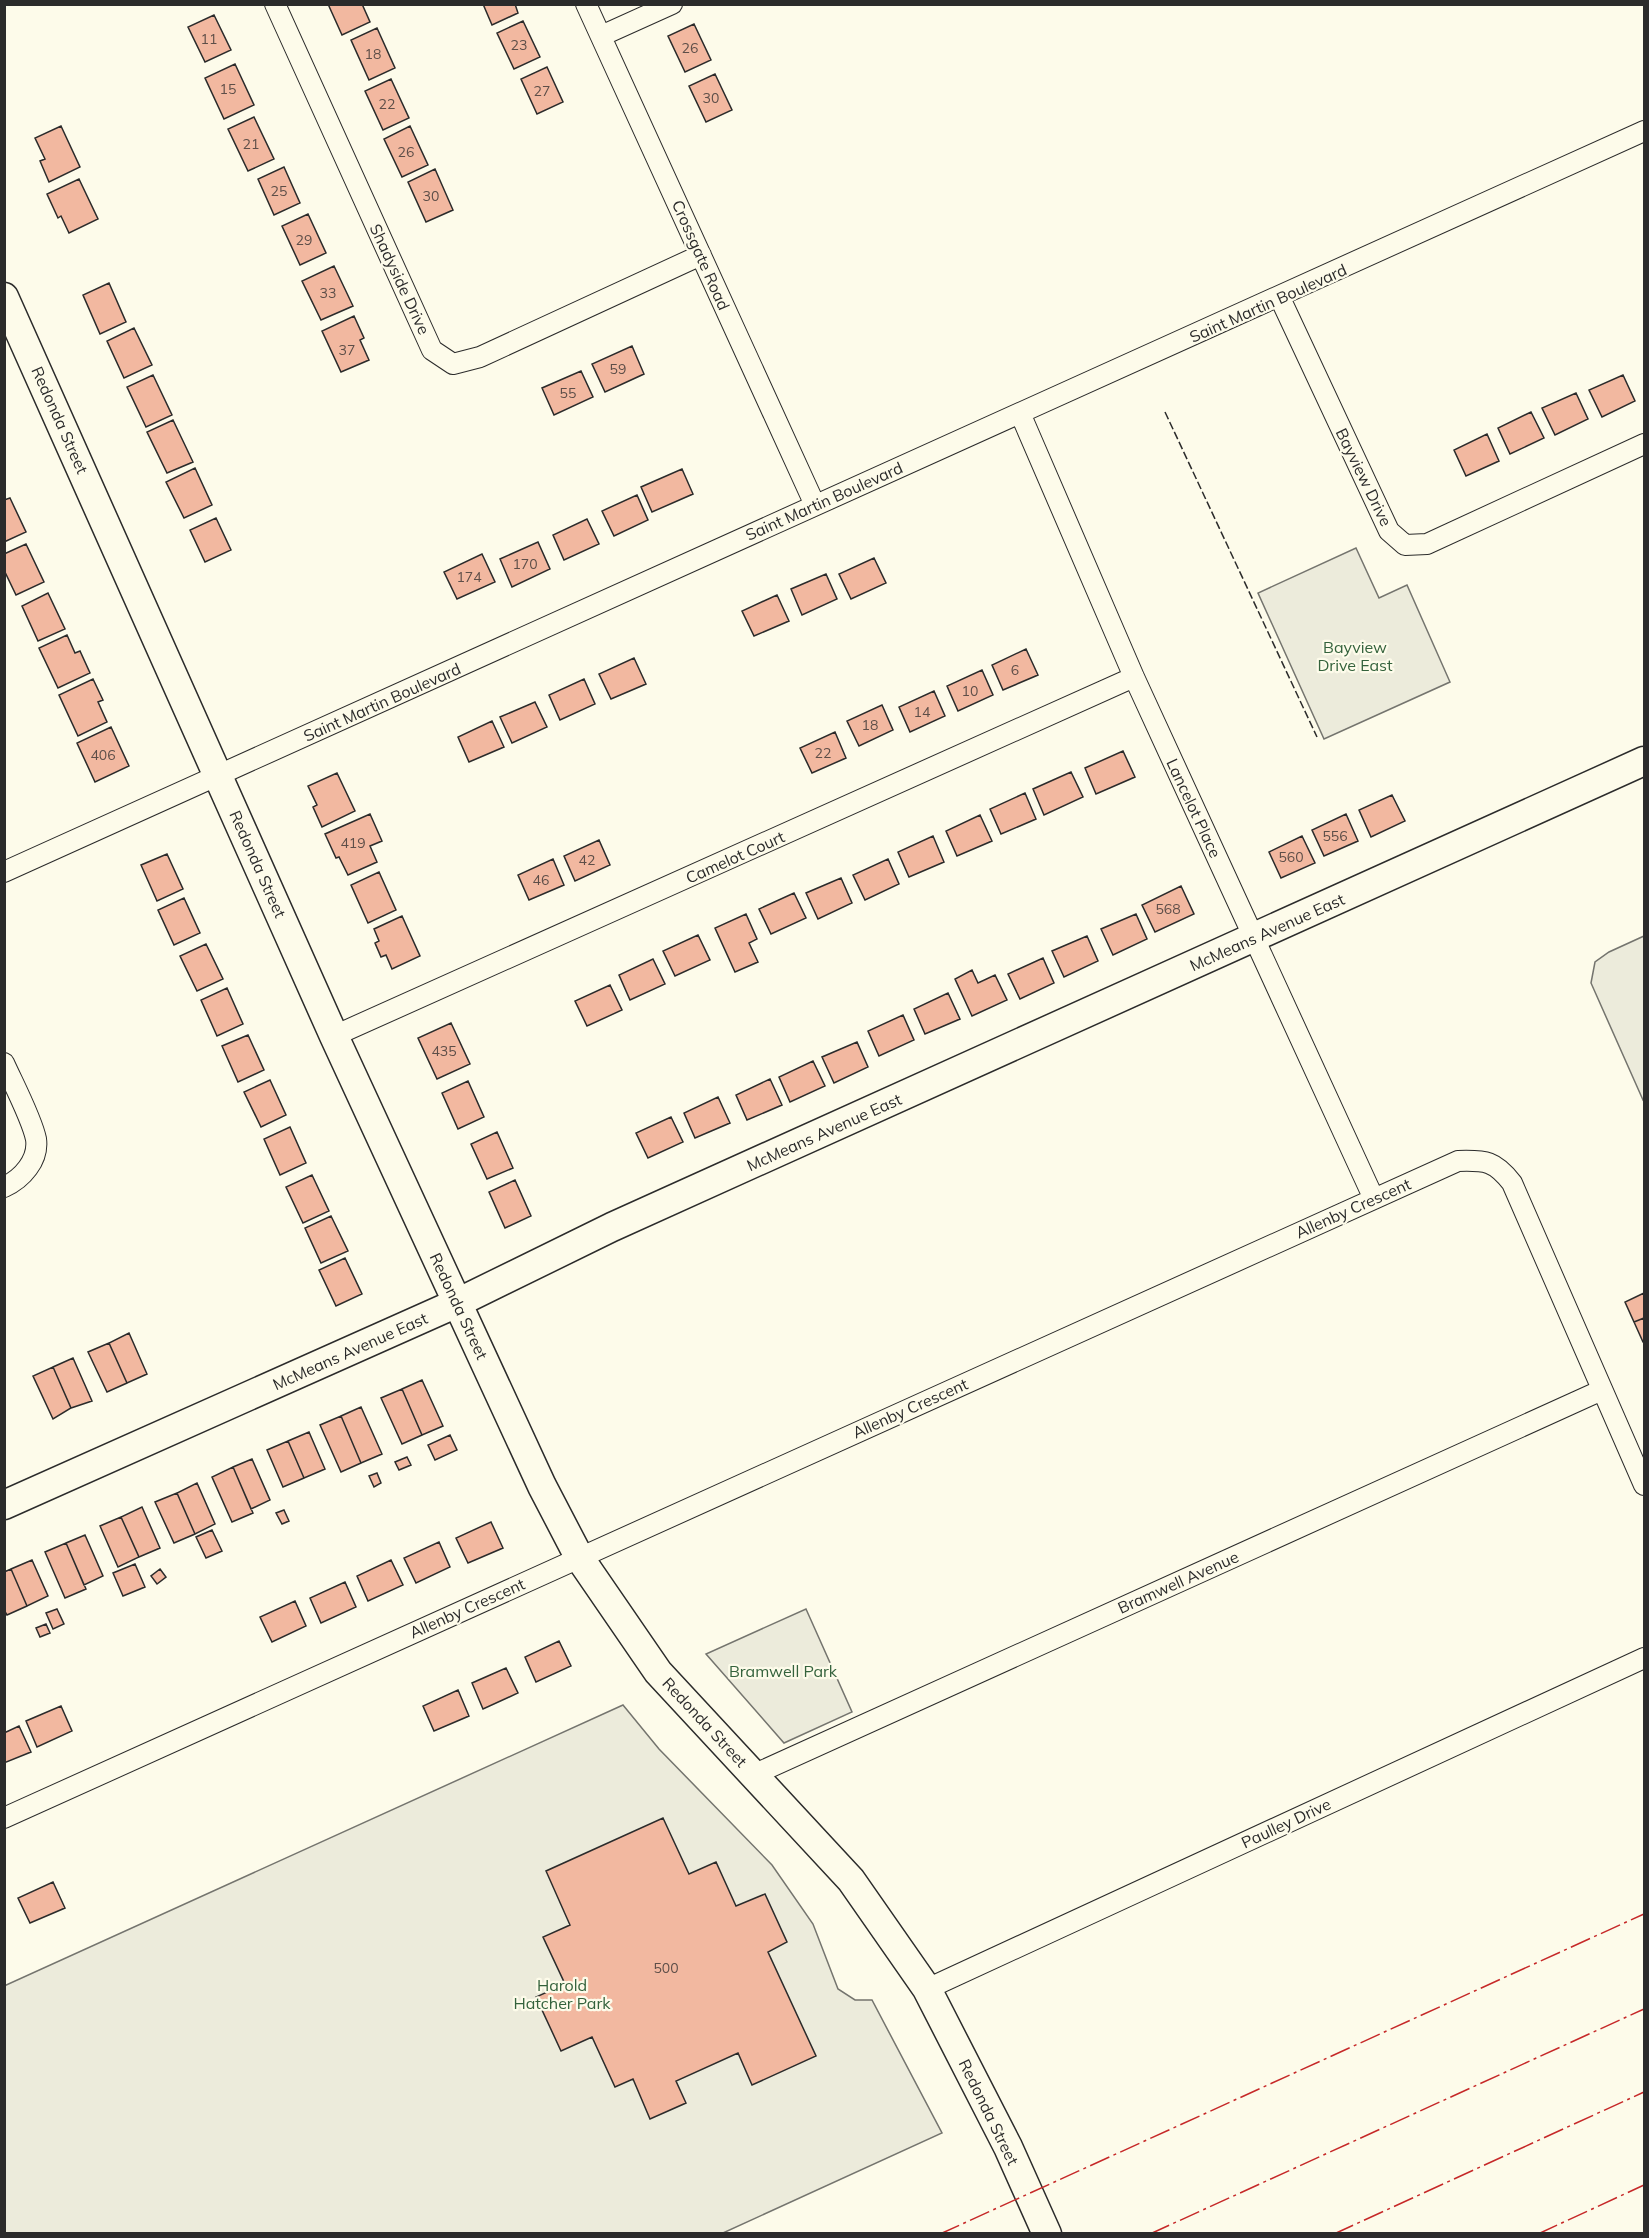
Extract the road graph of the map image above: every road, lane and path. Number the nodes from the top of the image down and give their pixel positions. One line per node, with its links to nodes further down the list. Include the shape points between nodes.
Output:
1 (275, 4): 6 (street, Shadyside Drive, via 432,350 453,364 480,357)
2 (586, 4): 4 (street, Crossgate Road)
3 (672, 4): 4 (street)
4 (601, 36): 6 (street, Crossgate Road)
5 (1644, 132): 8 (street, Saint Martin Boulevard)
6 (700, 255): 11 (street, Crossgate Road)
7 (4, 297): 14 (street, Redonda Street)
8 (1280, 298): 9 (street, Saint Martin Boulevard); 10 (street, Bayview Drive, via 1389,531 1405,545 1427,544)
9 (1020, 413): 11 (street, Saint Martin Boulevard); 12 (street, Lancelot Place)
10 (1644, 444)
11 (815, 505): 14 (street, Saint Martin Boulevard)
12 (1134, 677): 16 (street, Lancelot Place); 17 (street, Camelot Court)
13 (1644, 761): 16 (street, McMeans Avenue East)
14 (219, 776): 15 (street, Saint Martin Boulevard); 17 (street, Redonda Street)
15 (4, 872)
16 (1254, 938): 20 (street, Lancelot Place); 21 (street, McMeans Avenue East, via 612,1227)
17 (334, 1036): 21 (street, Redonda Street)
18 (4, 1063): 19 (street, via 36,1140 32,1164 15,1182)
19 (4, 1187)
20 (1374, 1199): 22 (street, Allenby Crescent, via 1458,1161 1481,1160 1500,1168 1512,1183); 25 (street, Allenby Crescent)
21 (457, 1303): 24 (street, McMeans Avenue East); 25 (street, Redonda Street)
22 (1602, 1390): 23 (street, Allenby Crescent); 27 (street, Bramwell Avenue)
23 (1644, 1485)
24 (4, 1505)
25 (579, 1557): 27 (street, Redonda Street, via 658,1672); 28 (street, Allenby Crescent)
26 (1644, 1658): 29 (street, Paulley Drive)
27 (753, 1775): 29 (street, Redonda Street, via 851,1880)
28 (4, 1818)
29 (927, 1989): 30 (street, Redonda Street, via 1008,2147)
30 (1047, 2234)

